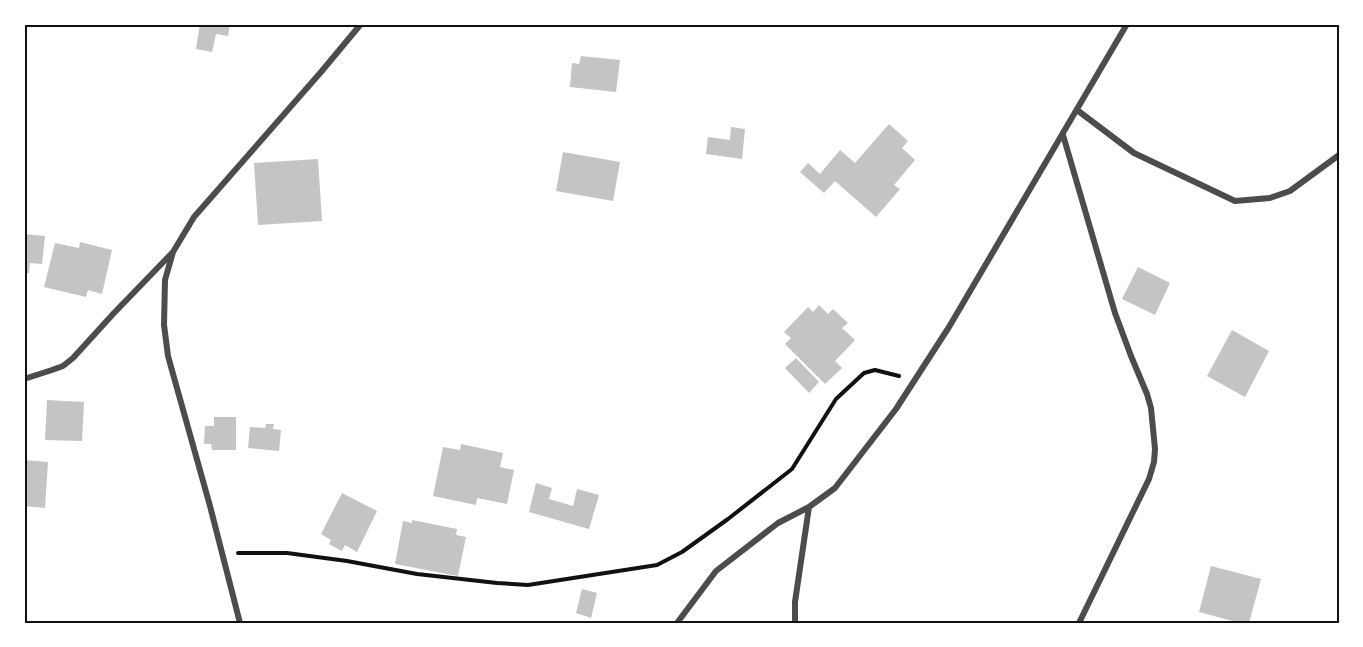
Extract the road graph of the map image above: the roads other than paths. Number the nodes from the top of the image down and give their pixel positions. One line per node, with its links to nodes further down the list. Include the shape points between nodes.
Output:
1 (361, 24): 6 (street, via 194,217)
2 (1127, 24): 3 (street)
3 (1077, 111): 4 (street); 5 (street, via 1134,153 1235,201 1270,198 1290,191)
4 (1063, 135): 8 (street, via 896,409 835,488); 12 (street, via 1115,313 1149,401 1155,449 1149,479)
5 (1339, 155)
6 (173, 252): 7 (street, via 73,358); 9 (street, via 165,280 168,356)
7 (24, 379)
8 (809, 507): 10 (street, via 778,523 716,571); 11 (street)
9 (240, 623)
10 (677, 623)
11 (795, 623)
12 (1079, 623)

